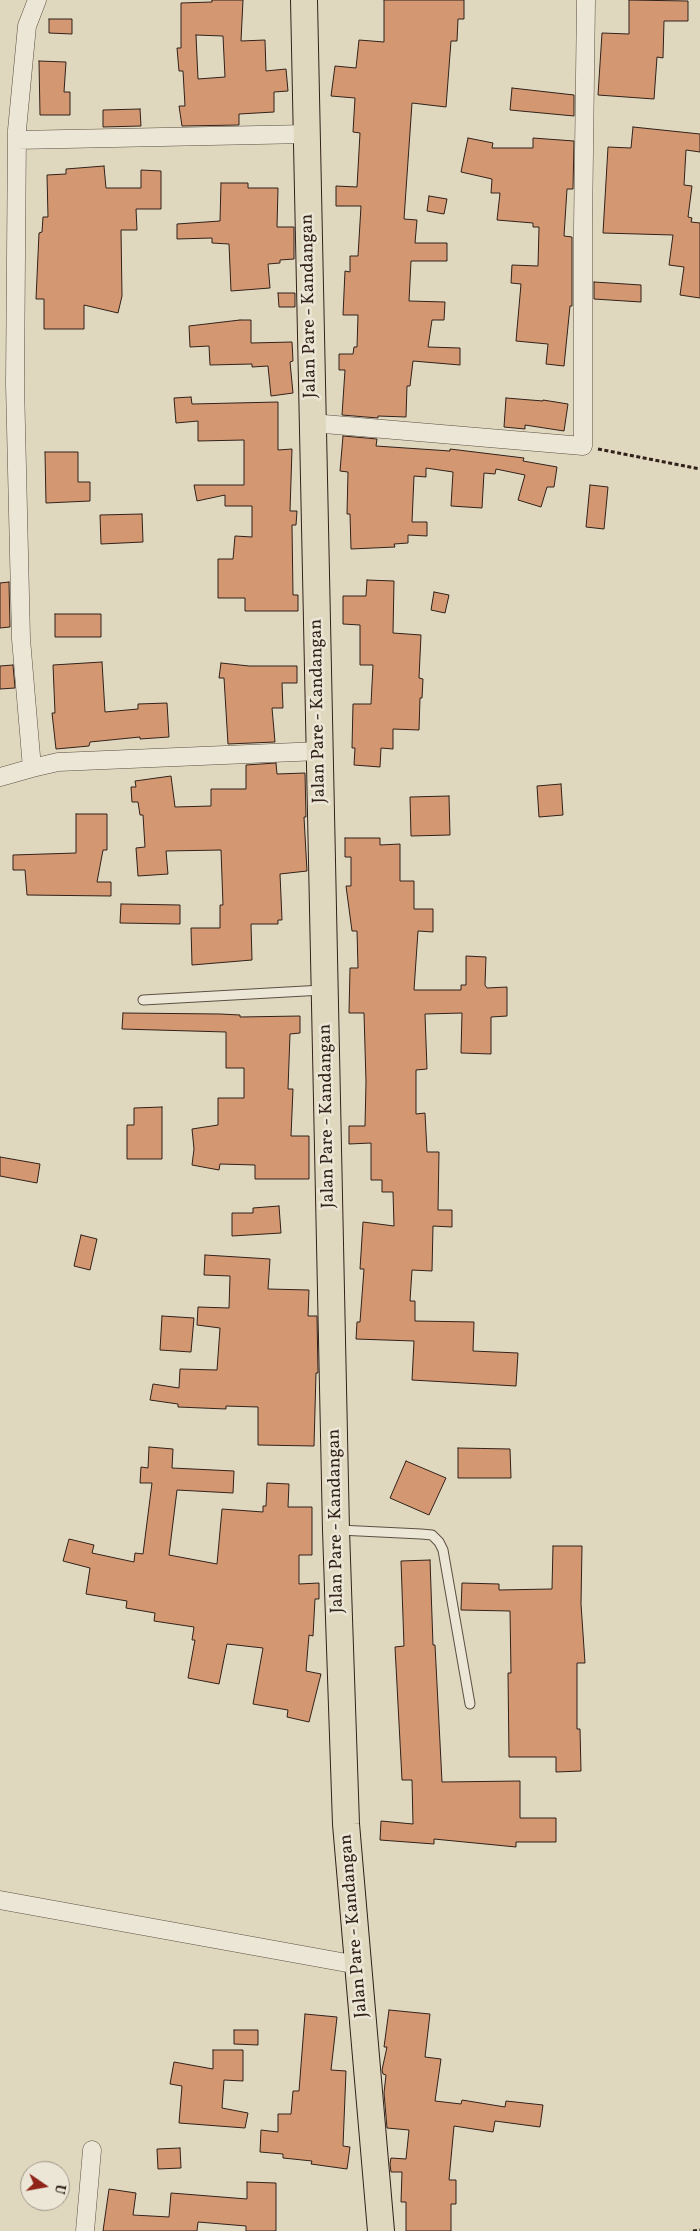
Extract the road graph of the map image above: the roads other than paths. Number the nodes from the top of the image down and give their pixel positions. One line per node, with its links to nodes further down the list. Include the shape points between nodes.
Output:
1 (37, 0): 5 (street, via 25,39)
2 (304, 0): 4 (main road, Jalan Pare - Kandangan)
3 (586, 0): 6 (street, via 583,446)
4 (307, 134): 5 (street); 6 (main road, Jalan Pare - Kandangan)
5 (17, 140): 8 (street, via 15,384 21,639)
6 (312, 423): 7 (main road, Jalan Pare - Kandangan)
7 (320, 751): 8 (street, via 58,762); 10 (main road, Jalan Pare - Kandangan)
8 (32, 768): 9 (street)
9 (0, 777)
10 (325, 990): 11 (lane); 12 (main road, Jalan Pare - Kandangan)
11 (143, 1000)
12 (336, 1530): 13 (lane, via 432,1535 439,1542); 15 (main road, Jalan Pare - Kandangan, via 346,1824)
13 (470, 1704)
14 (0, 1900): 15 (street)
15 (358, 1965): 18 (main road, Jalan Pare - Kandangan)
16 (92, 2150): 17 (street)
17 (85, 2231)
18 (381, 2231)

